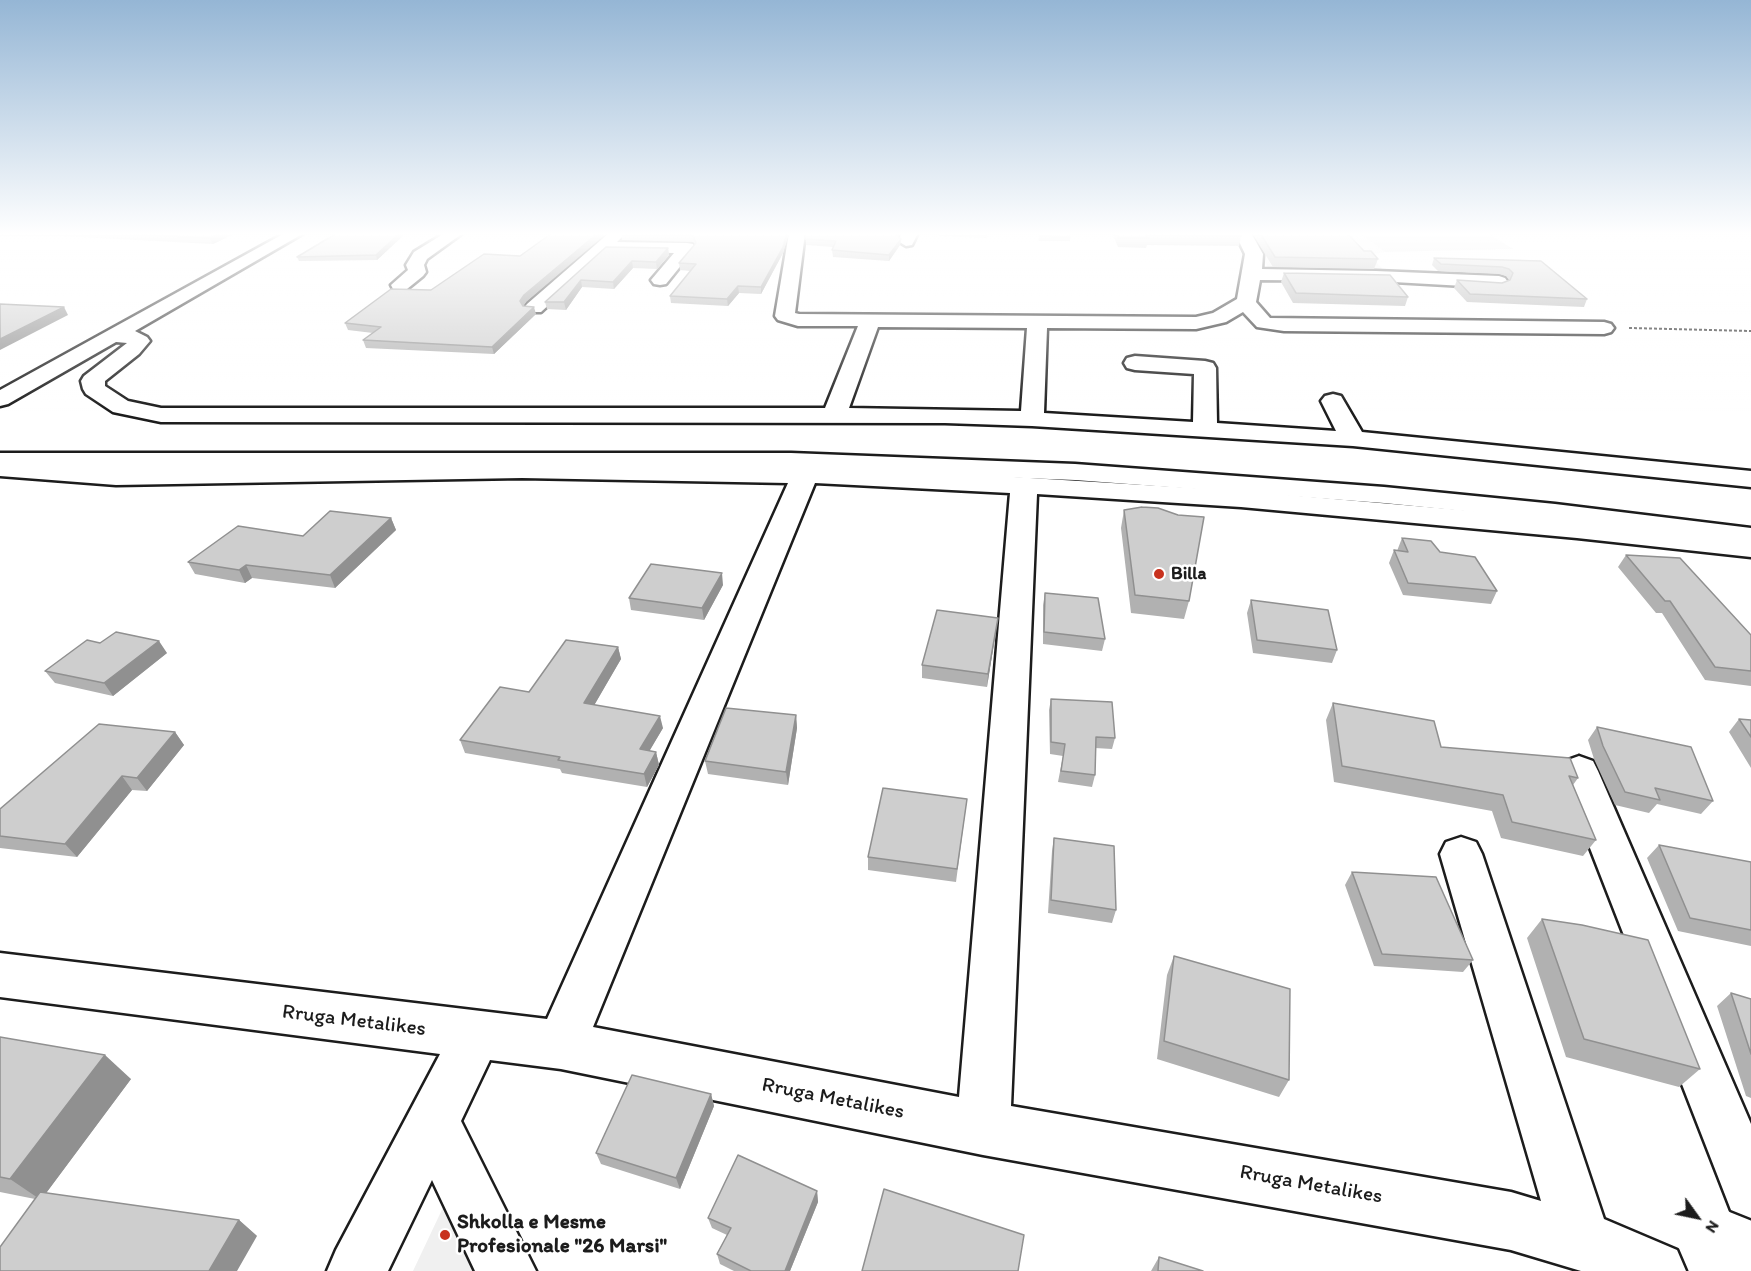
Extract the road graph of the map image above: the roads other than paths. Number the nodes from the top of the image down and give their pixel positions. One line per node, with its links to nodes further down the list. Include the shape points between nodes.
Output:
1 (192, 292): 10 (main road)
2 (551, 292): 6 (main road)
3 (788, 292): 8 (main road, via 785,316 798,320)
4 (1248, 292): 5 (main road)
5 (1246, 302): 7 (main road, via 1210,322); 9 (main road, via 1254,315 1272,324)
6 (534, 308)
7 (1037, 321): 8 (main road); 15 (main road)
8 (870, 322): 14 (main road)
9 (1604, 328)
10 (108, 340): 12 (main road); 14 (main road, via 133,337 140,341 97,376 92,386 121,407 146,414)
11 (1135, 363): 16 (main road, via 1205,368)
12 (0, 399)
13 (1333, 401): 17 (main road)
14 (834, 416): 15 (main road)
15 (1032, 419): 16 (main road)
16 (1205, 428): 17 (main road)
17 (1353, 439): 22 (main road)
18 (0, 443): 24 (main road, via 671,443 1075,453 1378,475 1543,491)
19 (0, 461): 25 (main road, via 790,461 1063,471 1384,495)
20 (0, 468): 21 (main road, via 116,477 522,470)
21 (805, 475): 23 (main road); 31 (main road)
22 (1751, 479)
23 (1024, 485): 26 (main road, via 1427,515); 33 (main road)
24 (1751, 518)
25 (1751, 537)
26 (1751, 548)
27 (1579, 771): 34 (main road)
28 (1461, 854): 35 (main road)
29 (0, 975): 30 (main road, Rruga Metalikes)
30 (476, 1036): 31 (main road, Rruga Metalikes); 32 (main road)
31 (561, 1045): 33 (main road, Rruga Metalikes)
32 (433, 1122): 36 (main road); 37 (main road)
33 (983, 1128): 35 (main road, Rruga Metalikes, via 1511,1221)
34 (1751, 1190)
35 (1582, 1242): 38 (main road, Rruga Metalikes)
36 (357, 1271)
37 (506, 1271)
38 (1656, 1271)

